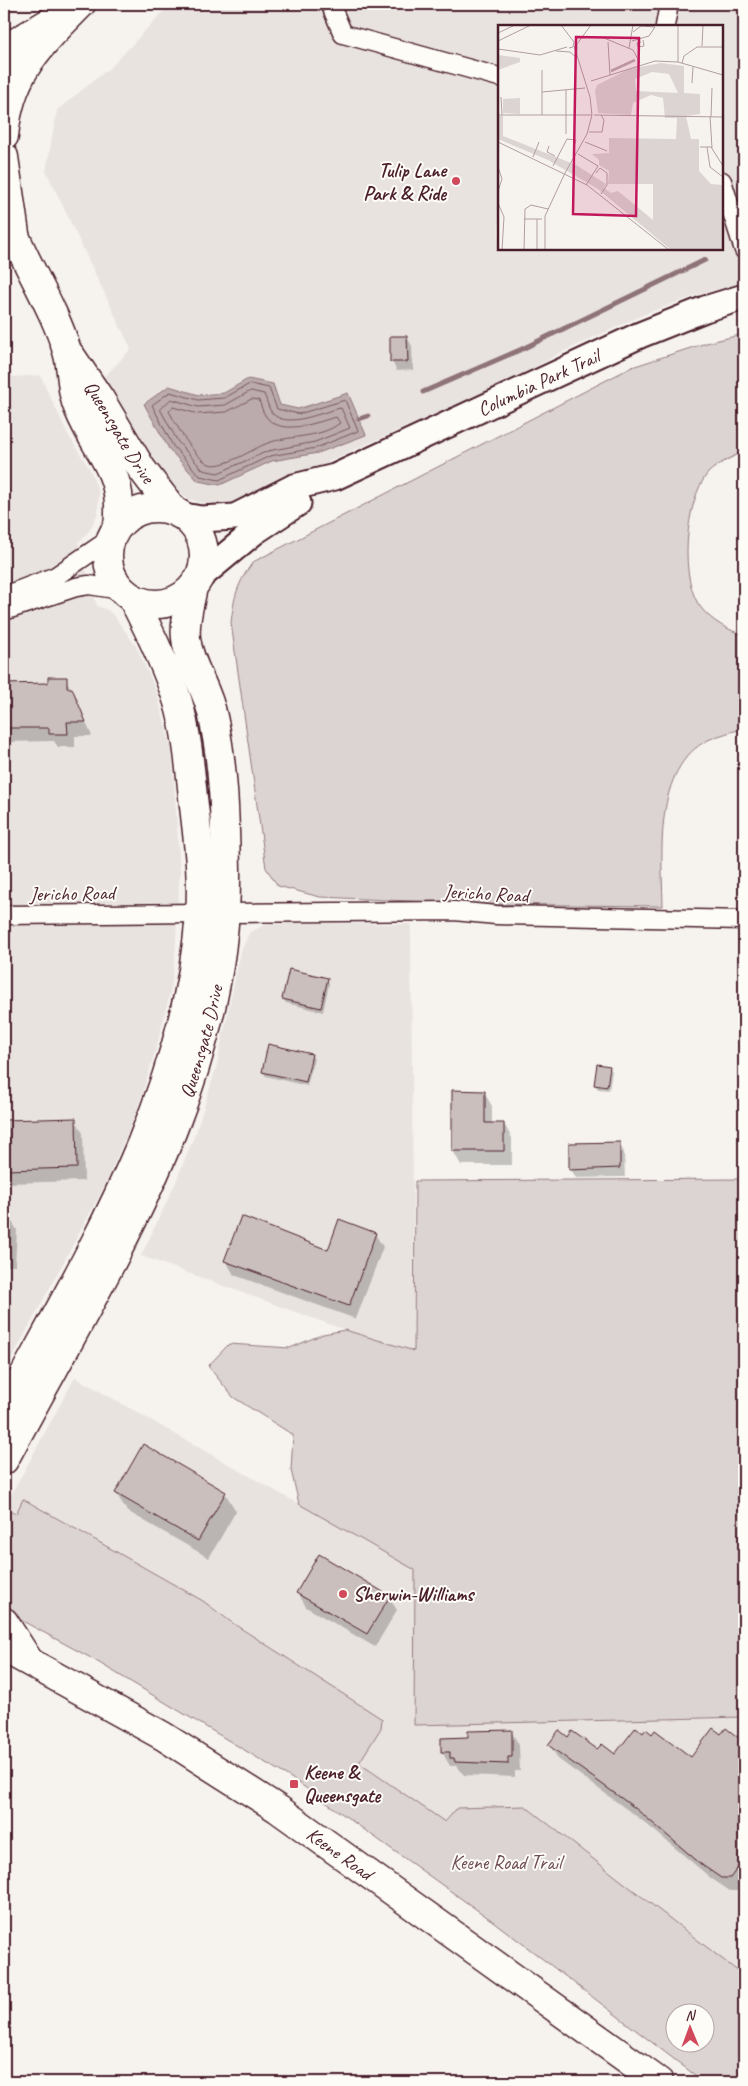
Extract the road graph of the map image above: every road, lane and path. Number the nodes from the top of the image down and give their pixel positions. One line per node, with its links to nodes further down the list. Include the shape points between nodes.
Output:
1 (80, 4): 5 (main road, via 18,41); 7 (main road, via 46,40 18,78 8,106)
2 (668, 4): 4 (street)
3 (331, 6): 6 (street, via 343,34)
4 (665, 25)
5 (4, 56)
6 (498, 77)
7 (4, 136)
8 (4, 157): 11 (main road)
9 (723, 184): 12 (street)
10 (4, 208): 11 (main road, Queensgate Drive)
11 (8, 232): 14 (main road, Queensgate Drive, via 48,304)
12 (744, 250)
13 (744, 297): 15 (main road, Columbia Park Trail, via 640,335)
14 (67, 352): 16 (main road, Queensgate Drive, via 100,399 141,468); 17 (main road, Queensgate Drive, via 78,410 116,480 119,498)
15 (335, 477): 16 (main road, Columbia Park Trail, via 294,487 235,517 201,519); 18 (main road, Columbia Park Trail, via 254,532)
16 (179, 513): 17 (main road, via 158,507 143,509 129,516); 18 (main road, via 194,525 201,537 205,556)
17 (114, 533): 19 (main road, via 108,566 113,579); 20 (street, via 56,576)
18 (197, 582): 19 (main road, via 184,596 159,605); 22 (main road, Queensgate Drive, via 186,635 216,731 224,826)
19 (127, 594): 21 (street, via 89,586 76,587); 22 (main road, via 164,663 178,704 188,752 198,841 213,905 218,912)
20 (4, 596)
21 (4, 611)
22 (213, 913): 23 (street, Jericho Road); 24 (street, Jericho Road, via 454,911 496,915); 25 (main road, Queensgate Drive, via 194,963 182,1022 148,1131 92,1248); 26 (main road, Queensgate Drive, via 205,1030 173,1132 144,1196)
23 (4, 915)
24 (744, 920)
25 (4, 1412)
26 (4, 1460)
27 (4, 1622): 29 (main road)
28 (4, 1648): 29 (main road, Keene Road)
29 (30, 1662): 30 (main road, Keene Road, via 163,1736 278,1809)
30 (659, 2082)

